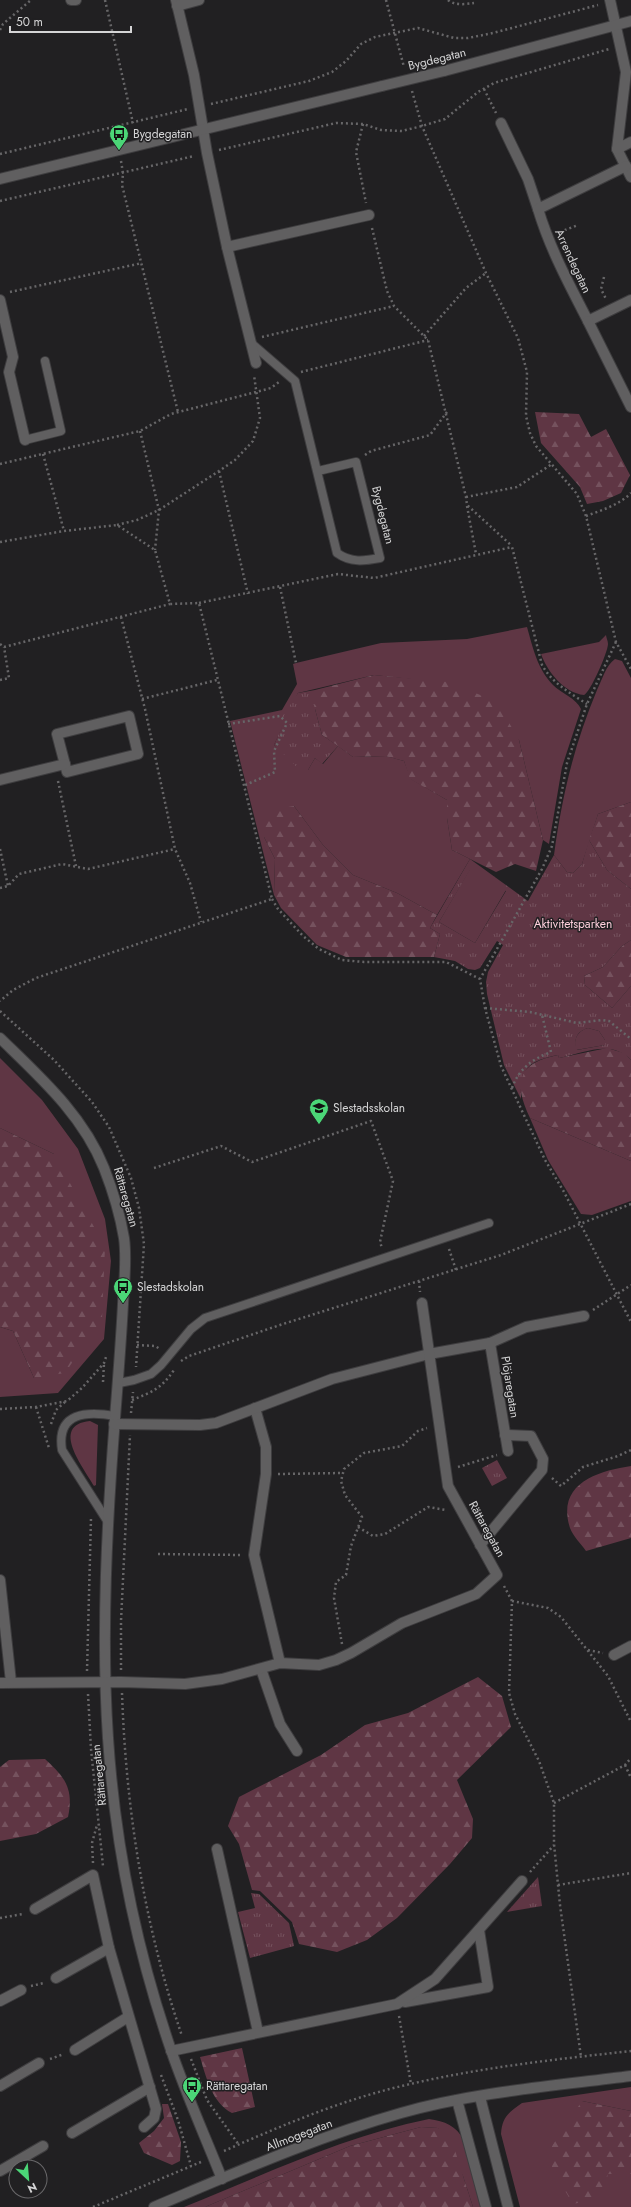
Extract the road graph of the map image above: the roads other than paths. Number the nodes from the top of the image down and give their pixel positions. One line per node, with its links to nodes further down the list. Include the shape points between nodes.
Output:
1 (70, 0): 2 (street)
2 (76, 0)
3 (199, 0): 5 (street)
4 (611, 1): 7 (street)
5 (177, 3): 9 (street, via 194,75)
6 (631, 21): 7 (street, Bygdegatan)
7 (616, 24): 9 (street, Bygdegatan, bridge, via 444,71); 11 (street, via 626,72)
8 (501, 123): 15 (street, Arrendegatan, via 528,179)
9 (203, 129): 14 (street, Bygdegatan); 17 (street)
10 (631, 142): 11 (street)
11 (617, 149): 12 (street)
12 (626, 166): 13 (street); 15 (street)
13 (631, 177)
14 (0, 179)
15 (538, 209): 20 (street, Arrendegatan, via 559,268)
16 (369, 215): 17 (street)
17 (227, 247): 21 (street)
18 (0, 300): 25 (street, via 13,357 9,372)
19 (631, 300): 20 (street)
20 (588, 321): 24 (street, Arrendegatan)
21 (250, 341): 23 (street); 26 (lane, Bygdegatan, via 295,381)
22 (45, 361): 25 (lane, via 61,431)
23 (256, 363)
24 (631, 407)
25 (25, 440)
26 (318, 471): 26 (lane, Bygdegatan, via 337,553 344,558 363,562 380,558 356,462)
27 (65, 764): 27 (street, via 67,772 138,754 129,716 57,734); 28 (street)
28 (0, 780)
29 (0, 1038): 35 (street, Rättaregatan, via 77,1117 104,1168 117,1204 124,1241)
30 (489, 1223): 35 (lane, via 205,1318 191,1329 151,1374)
31 (422, 1303): 34 (street, Rättaregatan)
32 (584, 1316): 33 (street, Plöjaregatan, via 526,1327)
33 (490, 1343): 34 (street, Plöjaregatan); 38 (street, Plöjaregatan)
34 (429, 1354): 36 (street, via 332,1379); 41 (street, Rättaregatan, via 448,1486)
35 (119, 1383): 37 (street, Rättaregatan)
36 (255, 1408): 37 (street, via 216,1423 200,1425 131,1424); 45 (street, via 266,1447 266,1474 254,1555)
37 (115, 1420): 40 (street, Rättaregatan); 40 (lane, via 88,1413 77,1416 64,1426 60,1437 62,1450)
38 (505, 1435): 39 (street, Plöjaregatan); 41 (street, Plöjaregatan, via 531,1436 543,1459 542,1470)
39 (508, 1451)
40 (108, 1522): 49 (street, Rättaregatan)
41 (480, 1545): 45 (street, Rättaregatan, via 497,1575 476,1594 402,1623 342,1657 319,1665)
42 (0, 1580): 47 (street)
43 (631, 1646): 44 (street)
44 (614, 1655)
45 (280, 1663): 46 (street, Rättaregatan)
46 (261, 1669): 49 (street, Rättaregatan, via 222,1679 185,1684); 50 (street, via 280,1724)
47 (11, 1682): 48 (street, Rättaregatan); 49 (street, Rättaregatan)
48 (0, 1683)
49 (104, 1683): 63 (street, Rättaregatan, via 126,1890 140,1948)
50 (297, 1751)
51 (217, 1849): 61 (street)
52 (522, 1882): 54 (street)
53 (35, 1909): 55 (street, via 93,1876)
54 (479, 1930): 59 (street, via 435,1979); 59 (street, via 488,1987)
55 (109, 1948): 56 (street); 60 (street)
56 (56, 1978)
57 (21, 1990): 58 (street)
58 (0, 2001)
59 (397, 2004): 61 (street)
60 (128, 2017): 62 (street); 67 (street)
61 (258, 2032): 63 (street)
62 (75, 2050)
63 (171, 2051): 74 (street, Rättaregatan)
64 (39, 2063): 66 (street)
65 (631, 2076): 68 (street, Allmogegatan)
66 (0, 2086)
67 (150, 2087): 70 (street, via 156,2114); 71 (street)
68 (480, 2097): 69 (street, Allmogegatan); 77 (street)
69 (457, 2100): 74 (street, Allmogegatan, via 401,2113 335,2134); 76 (street)
70 (144, 2126)
71 (72, 2132)
72 (43, 2146): 73 (street)
73 (0, 2171)
74 (222, 2179): 75 (street, Allmogegatan)
75 (154, 2207)
76 (486, 2207)
77 (508, 2207)

